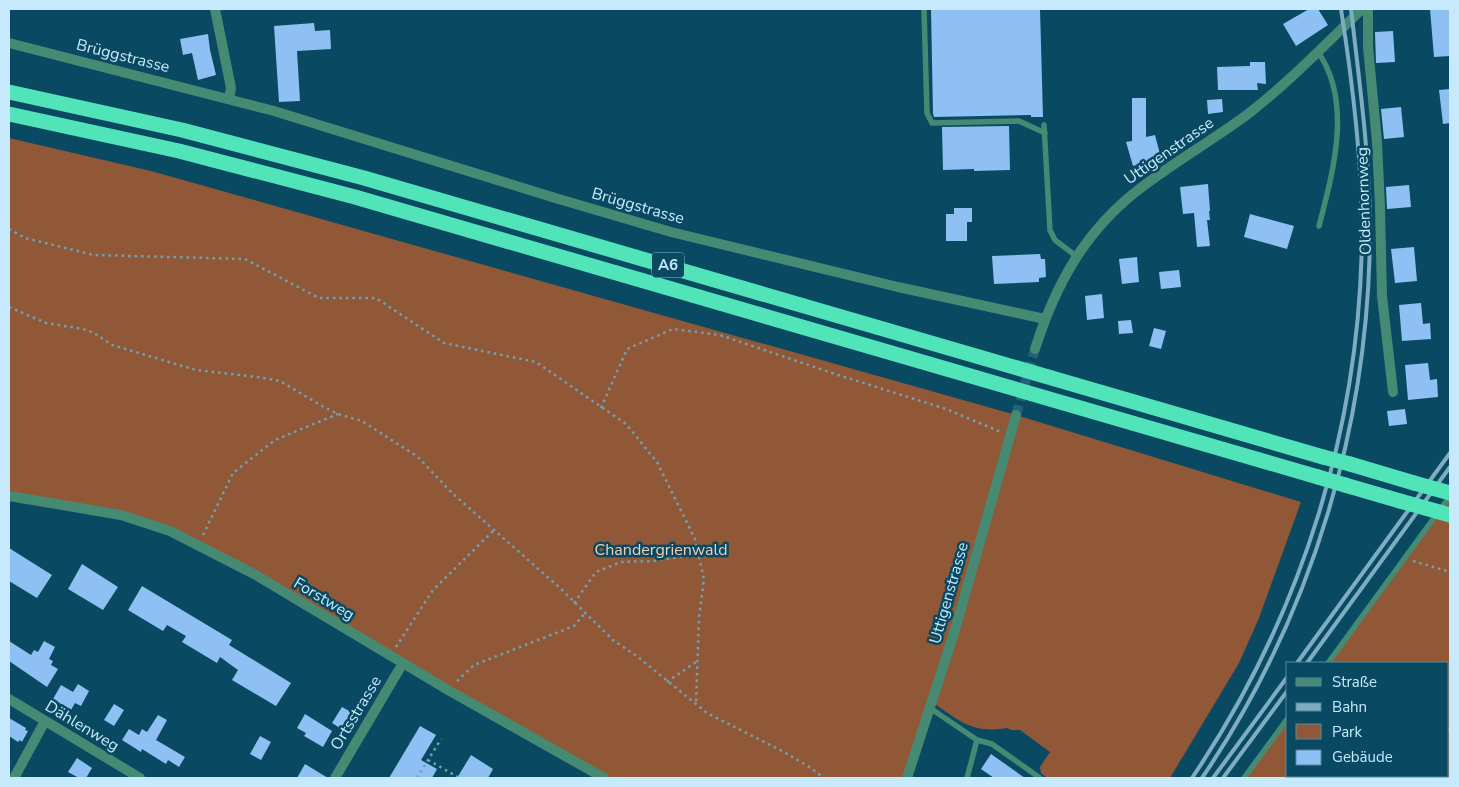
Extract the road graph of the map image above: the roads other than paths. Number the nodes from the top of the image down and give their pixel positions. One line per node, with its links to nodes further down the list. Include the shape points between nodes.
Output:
1 (215, 9): 8 (street, via 231,88)
2 (924, 9): 11 (lane, via 926,113 932,123 1019,121)
3 (1362, 9): 6 (street, Uttigenstrasse)
4 (1368, 9): 16 (street, Oldenhornweg, via 1368,48 1377,142 1382,296)
5 (9, 43): 8 (street, Brüggstrasse)
6 (1318, 52): 12 (lane, via 1329,72 1337,110 1337,139); 13 (street, Uttigenstrasse, via 1249,113 1125,200)
7 (9, 92): 18 (highway, A6, bridge, via 182,130 364,178)
8 (229, 99): 14 (street, Brüggstrasse, via 671,232)
9 (9, 114): 20 (highway, A6, bridge, via 188,153 372,202)
10 (1044, 125): 11 (lane)
11 (1045, 134): 13 (lane, via 1050,230 1055,240)
12 (1319, 226)
13 (1076, 256): 14 (street, Uttigenstrasse)
14 (1045, 319): 15 (street, Uttigenstrasse)
15 (1035, 348)
16 (1393, 392)
17 (1016, 415): 24 (street, Uttigenstrasse)
18 (1450, 494): 21 (lane)
19 (9, 496): 22 (street, Forstweg, via 121,515 170,531 254,574)
20 (1450, 515)
21 (1329, 662)
22 (403, 663): 30 (street, Ortsstrasse); 31 (street, Forstweg)
23 (9, 700): 26 (street, Dählenweg)
24 (930, 708): 27 (lane); 32 (street, Uttigenstrasse)
25 (1286, 721): 35 (lane)
26 (45, 722): 28 (street); 29 (street, Dählenweg)
27 (977, 740): 33 (lane); 34 (lane, via 992,744)
28 (14, 778)
29 (140, 778)
30 (335, 778)
31 (604, 778)
32 (907, 778)
33 (967, 778)
34 (1040, 778)
35 (1244, 778)

